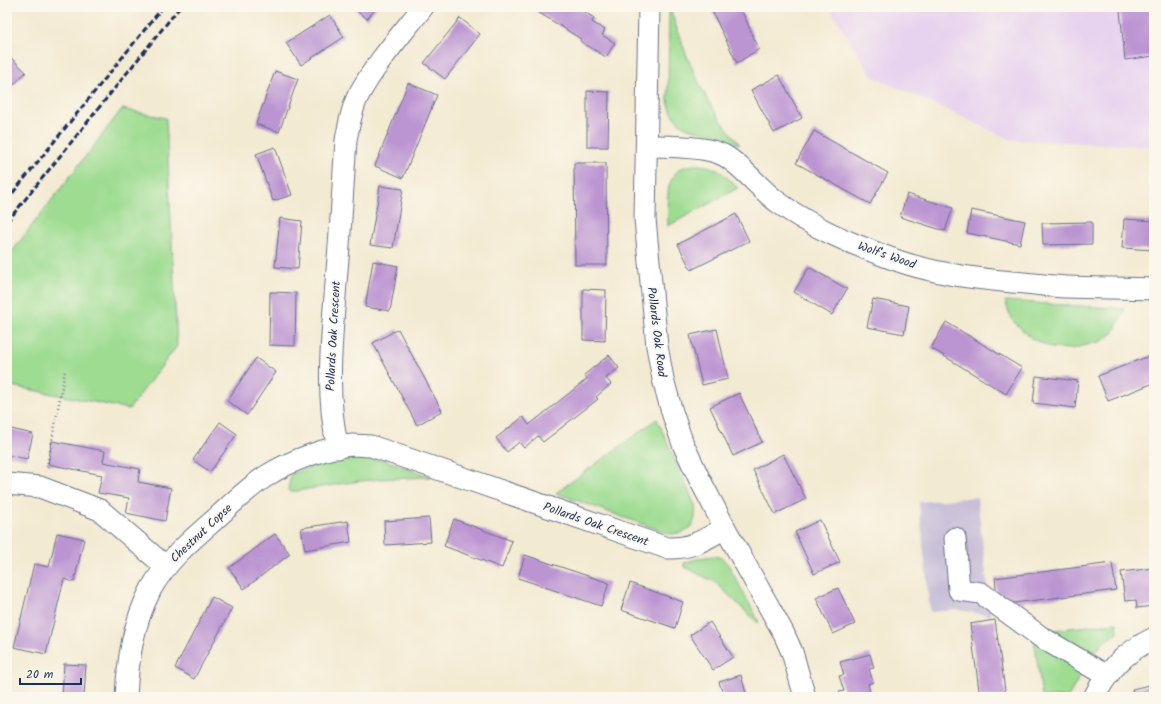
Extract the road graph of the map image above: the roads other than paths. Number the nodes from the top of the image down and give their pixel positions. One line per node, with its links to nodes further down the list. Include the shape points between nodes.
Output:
1 (423, 7): 5 (street, Pollards Oak Crescent, via 375,69 358,96 350,118 346,140 330,348 330,404)
2 (649, 7): 3 (street, Pollards Oak Road)
3 (647, 146): 4 (street, Wolf's Wood, via 702,149 724,155 763,190 798,216 836,236 892,259 926,269 980,279 1049,285); 7 (street, Pollards Oak Road, via 646,219 656,346 672,412 683,444)
4 (1154, 289)
5 (338, 448): 7 (street, Pollards Oak Crescent, via 354,445 371,446 667,548 680,549 692,546); 9 (street, Chestnut Copse, via 289,464 267,475 191,539)
6 (7, 484): 9 (street, via 40,488 100,510)
7 (725, 528): 13 (street, Pollards Oak Road, via 786,638)
8 (955, 538): 11 (street, via 959,590 981,593 1041,638)
9 (166, 566): 12 (street, Chestnut Copse, via 139,617 130,647)
10 (1154, 638): 11 (street, via 1140,644 1122,658)
11 (1107, 676): 14 (street)
12 (126, 697)
13 (805, 697)
14 (1094, 697)

